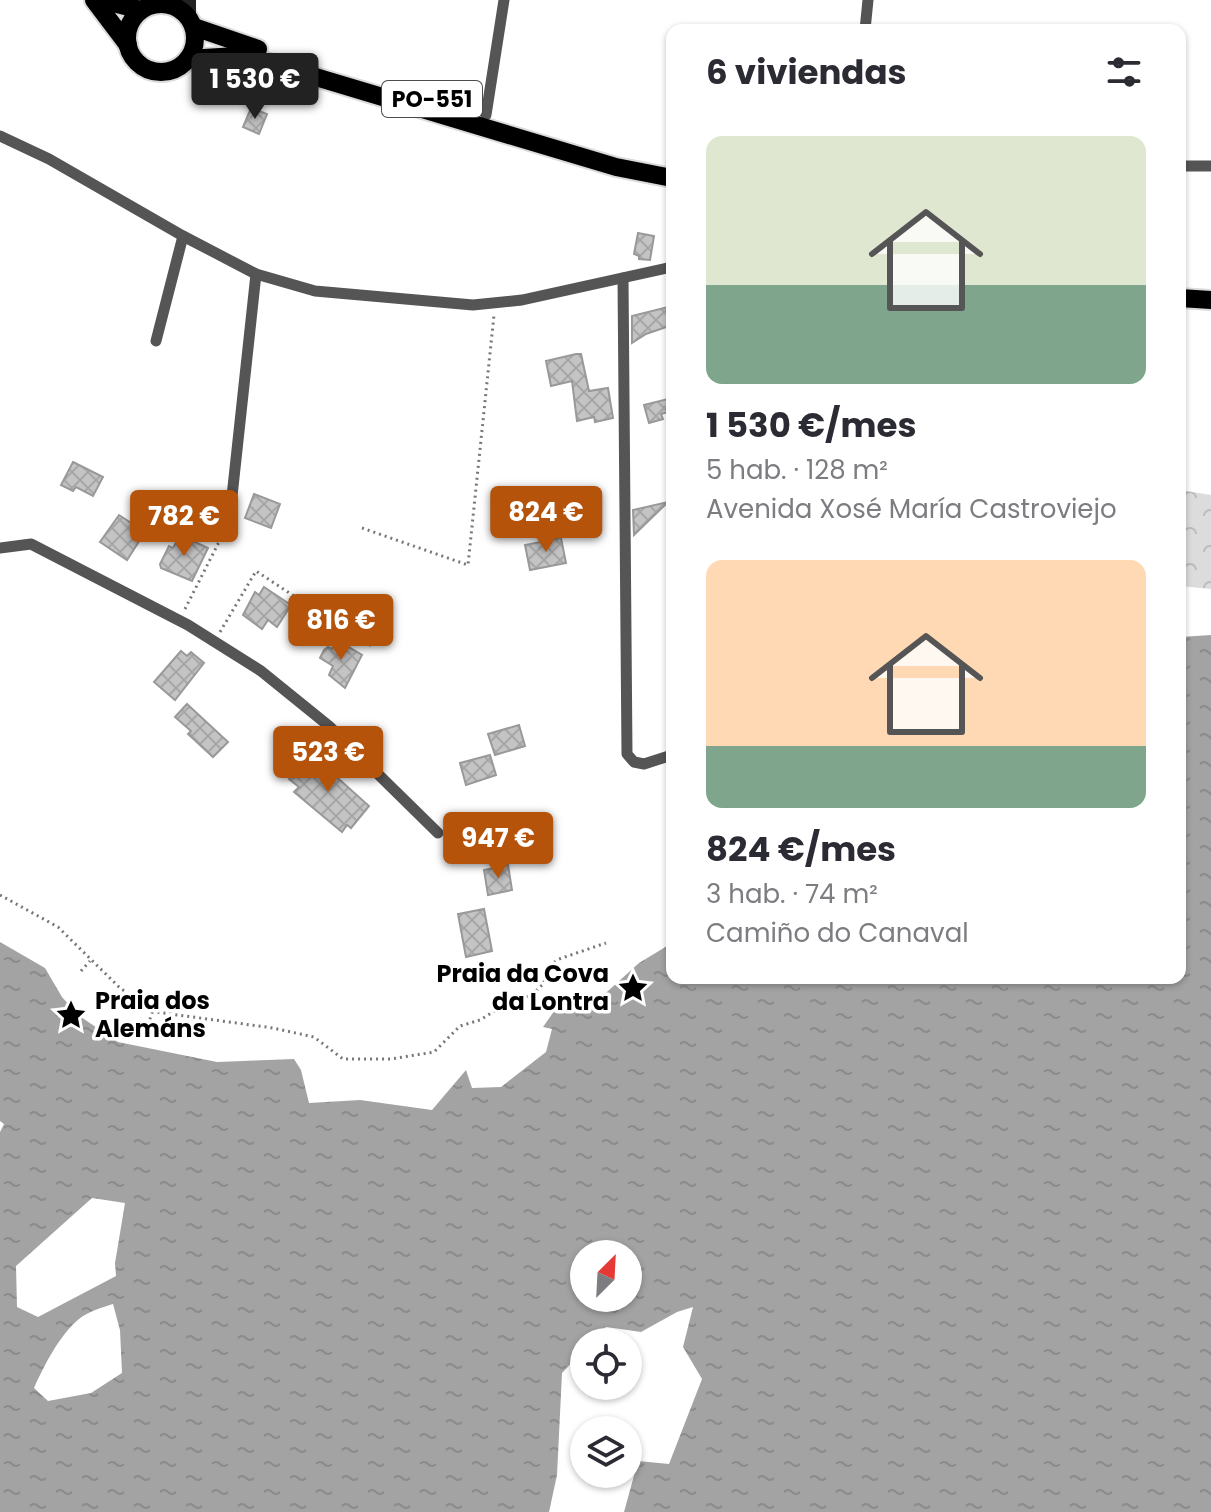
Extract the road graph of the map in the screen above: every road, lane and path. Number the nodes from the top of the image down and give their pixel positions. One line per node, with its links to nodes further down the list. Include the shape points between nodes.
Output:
1 (94, 0): 8 (main road, PO-551)
2 (101, 0): 5 (main road, PO-551)
3 (504, 0): 11 (street)
4 (868, 0): 7 (street)
5 (149, 5): 6 (main road, PO-551, via 169,5); 8 (main road, via 129,27)
6 (190, 14): 9 (main road, via 194,49); 10 (main road, PO-551, via 235,43)
7 (866, 24)
8 (128, 45): 9 (main road, PO-551, via 135,60 156,72 168,72)
9 (188, 59): 10 (main road, PO-551, via 236,56)
10 (378, 89): 11 (main road, PO-551); 11 (main road, PO-551)
11 (485, 121): 15 (main road, PO-551, via 615,154); 16 (main road, PO-551, via 616,167)
12 (0, 136): 17 (street)
13 (1186, 166): 14 (street)
14 (1211, 166)
15 (666, 175)
16 (666, 176)
17 (183, 236): 19 (street); 24 (street)
18 (666, 268): 20 (street)
19 (256, 274): 23 (street, via 315,291); 25 (street)
20 (623, 278): 23 (street); 31 (street, via 627,754 644,764)
21 (1186, 298): 22 (main road)
22 (1211, 300)
23 (495, 304): 26 (path, via 468,565)
24 (156, 341)
25 (229, 524): 29 (path)
26 (362, 528)
27 (0, 548): 29 (street, via 31,544)
28 (300, 600): 30 (path, via 256,571)
29 (179, 620): 30 (street)
30 (214, 642): 32 (street, via 261,671 329,726)
31 (666, 757)
32 (438, 833)
33 (0, 895): 35 (path, via 58,927)
34 (606, 943): 36 (path)
35 (90, 961): 37 (path); 40 (path)
36 (546, 968): 38 (path); 40 (path, via 544,983 533,994 460,1026 434,1052 391,1059 343,1059 314,1037)
37 (81, 971)
38 (560, 973)
39 (156, 1001): 40 (path)
40 (152, 1010): 41 (path)
41 (148, 1025)

